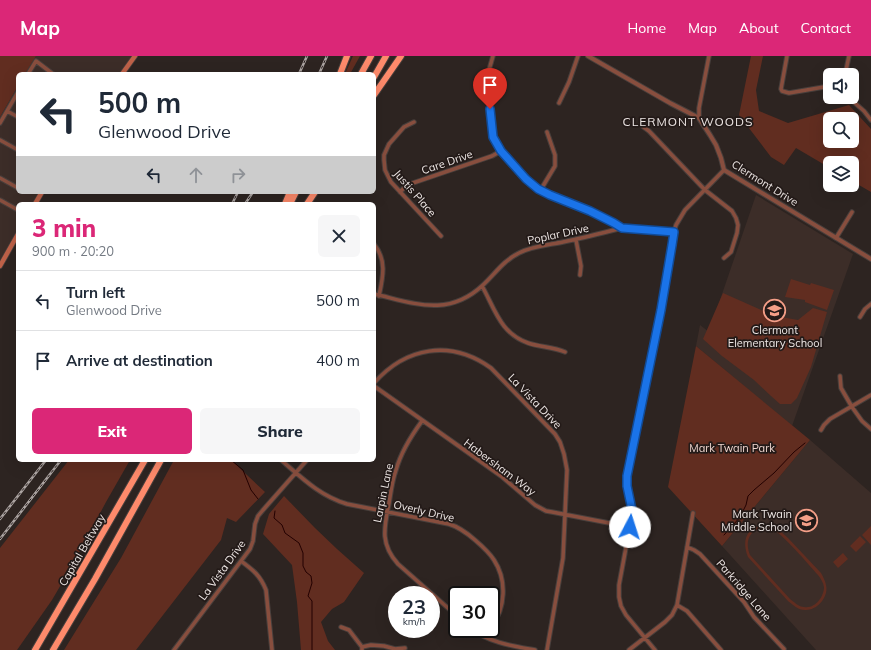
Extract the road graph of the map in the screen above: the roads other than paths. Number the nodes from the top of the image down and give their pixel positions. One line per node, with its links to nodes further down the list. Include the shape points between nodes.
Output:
1 (135, 56): 15 (main road)
2 (347, 56): 16 (highway)
3 (371, 56): 17 (highway)
4 (386, 56): 18 (highway)
5 (401, 56): 20 (highway)
6 (493, 56): 34 (street, via 488,80 492,125 495,140)
7 (578, 56): 22 (street)
8 (588, 56): 26 (street, Clermont Drive)
9 (709, 56): 26 (street)
10 (787, 56): 19 (street, via 780,89 782,91 789,93)
11 (849, 56): 12 (street)
12 (846, 68)
13 (29, 72): 14 (street, via 36,61)
14 (50, 72)
15 (123, 72)
16 (341, 72)
17 (362, 72)
18 (376, 74)
19 (823, 87)
20 (376, 92)
21 (16, 95): 24 (street)
22 (559, 103)
23 (856, 104): 27 (street)
24 (7, 111): 25 (street); 29 (street)
25 (16, 116)
26 (699, 118): 35 (street, Clermont Drive, via 716,145)
27 (871, 120)
28 (414, 122): 40 (street, Justis Place, via 401,130 389,144 384,155 386,174)
29 (0, 123)
30 (642, 125): 39 (street)
31 (547, 132): 38 (street, via 555,156 555,166)
32 (0, 140): 33 (street)
33 (16, 149)
34 (501, 151): 38 (street, via 526,179); 40 (street, Care Drive, via 410,184)
35 (724, 170): 39 (street); 48 (street, Clermont Drive)
36 (0, 178): 37 (street)
37 (16, 187)
38 (540, 190): 44 (street)
39 (705, 190): 45 (street, via 685,210); 51 (street, via 732,211 738,224 731,252)
40 (400, 192): 46 (street, Justis Place)
41 (0, 200): 42 (street)
42 (16, 209)
43 (852, 212): 48 (street)
44 (622, 228): 45 (street); 49 (street, Poplar Drive)
45 (674, 232): 77 (street, via 627,476 632,510)
46 (441, 236)
47 (16, 238): 53 (main road)
48 (836, 238): 52 (street, Clermont Drive)
49 (576, 240): 54 (street, via 581,266); 55 (street, Poplar Drive, via 518,253 503,264)
50 (376, 247): 57 (street, via 384,268)
51 (724, 258)
52 (871, 259)
53 (0, 266)
54 (580, 275)
55 (482, 286): 57 (street, Poplar Drive, via 463,299 439,306 424,306); 60 (street, via 498,319 510,333 528,343)
56 (376, 295): 57 (street, Poplar Drive)
57 (379, 296)
58 (871, 304): 59 (street)
59 (860, 317)
60 (565, 352)
61 (840, 376): 65 (street, via 841,388)
62 (376, 381): 76 (street, La Vista Drive, via 396,363 425,352 456,352 485,364 549,427 560,442 566,466)
63 (376, 387): 66 (street, Habersham Way)
64 (871, 395): 65 (street)
65 (852, 406): 67 (street); 68 (street, via 827,422)
66 (422, 421): 74 (street, Larpin Lane, via 399,460); 76 (street, Habersham Way, via 501,476 536,505 546,511)
67 (871, 429)
68 (821, 430)
69 (144, 462): 89 (highway, Capital Beltway)
70 (160, 462): 90 (highway)
71 (283, 462): 73 (street, Overly Drive)
72 (305, 462): 73 (street, La Vista Drive)
73 (296, 473): 74 (street, Overly Drive, via 316,490 332,499); 79 (street, La Vista Drive, via 258,516 250,549)
74 (387, 512): 81 (street, Larpin Lane, via 384,532 390,554); 82 (street, Overly Drive, via 443,522 468,534 491,555 501,574 503,592)
75 (693, 514): 78 (street)
76 (564, 515): 77 (street, Habersham Way); 94 (street, La Vista Drive, via 561,570)
77 (630, 527): 85 (street, via 619,597 626,615)
78 (687, 547): 80 (street); 88 (street, Parkridge Lane, via 700,554)
79 (241, 561): 91 (street, La Vista Drive); 92 (street, via 258,575 266,590)
80 (677, 604): 85 (street, via 669,618); 97 (street, via 687,611)
81 (448, 608)
82 (500, 609)
83 (342, 627): 87 (street, via 349,630)
84 (488, 638): 93 (street)
85 (646, 638): 95 (street); 96 (street)
86 (404, 648): 87 (street, via 372,645)
87 (362, 649)
88 (784, 649)
89 (35, 650)
90 (53, 650)
91 (174, 650)
92 (272, 650)
93 (535, 650)
94 (547, 650)
95 (629, 650)
96 (656, 650)
97 (721, 650)

